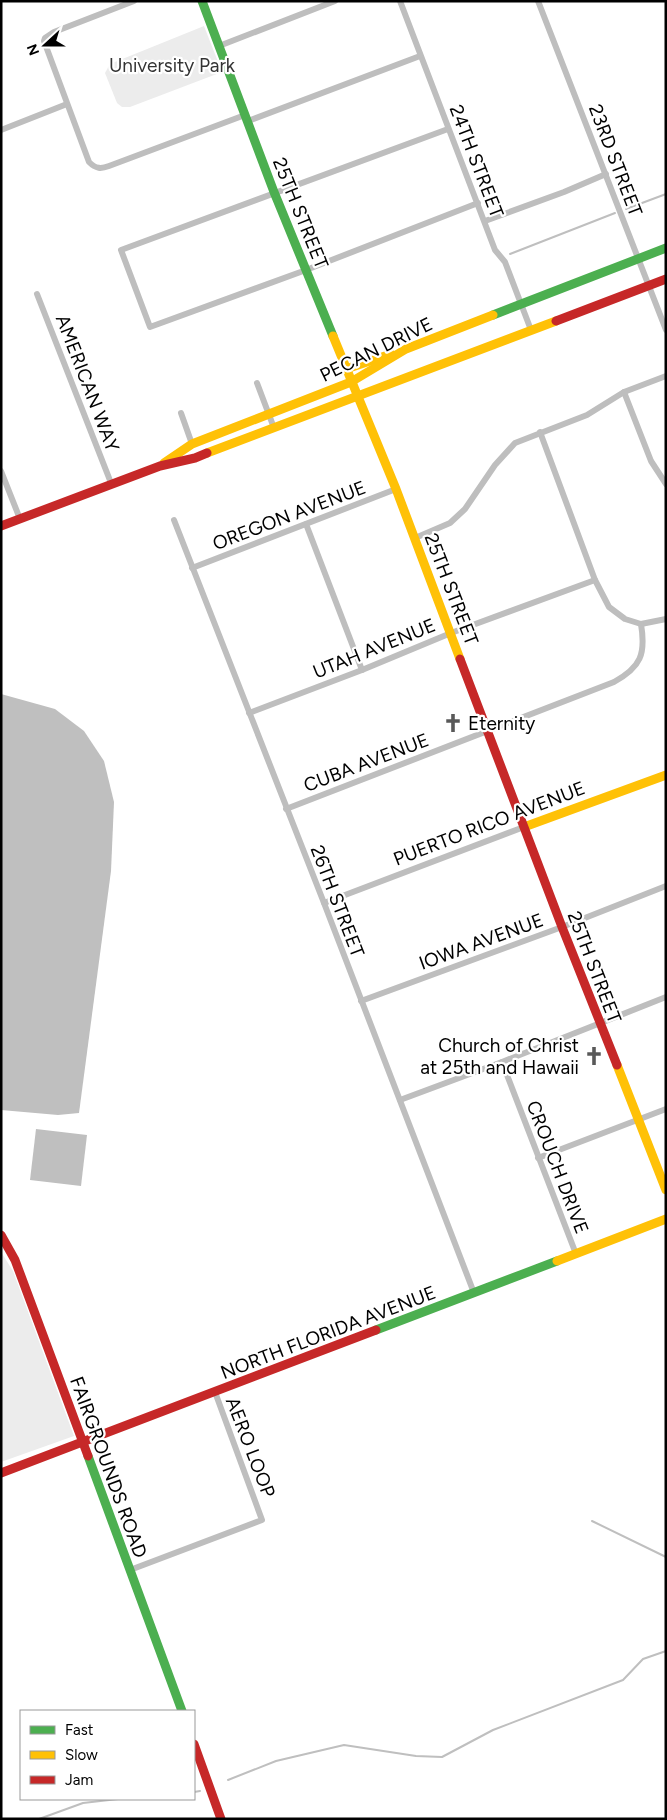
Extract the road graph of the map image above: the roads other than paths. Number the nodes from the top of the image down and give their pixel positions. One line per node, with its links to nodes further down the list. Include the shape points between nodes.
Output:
1 (134, 1): 8 (street, via 45,38)
2 (202, 1): 6 (main road, 25TH STREET)
3 (335, 1): 6 (street)
4 (400, 1): 7 (street, 24TH STREET)
5 (538, 1): 12 (street, 23RD STREET)
6 (219, 46): 9 (main road, 25TH STREET)
7 (420, 56): 9 (street); 10 (street, 24TH STREET)
8 (67, 104): 9 (street, via 89,162 101,168); 11 (street)
9 (247, 118): 13 (main road, 25TH STREET)
10 (448, 129): 13 (street); 14 (street, 24TH STREET)
11 (1, 130)
12 (606, 174): 15 (street); 17 (street, 23RD STREET)
13 (274, 192): 18 (main road, 25TH STREET); 18 (street, via 121,250 150,326)
14 (478, 203): 15 (street, 24TH STREET); 18 (street)
15 (485, 221): 22 (street, 24TH STREET, via 495,250 505,262)
16 (666, 248): 17 (main road, PECAN DRIVE)
17 (638, 259): 20 (street, 23RD STREET); 22 (main road, PECAN DRIVE)
18 (306, 270): 26 (main road, 25TH STREET)
19 (666, 279): 20 (main road, PECAN DRIVE)
20 (648, 286): 23 (main road, PECAN DRIVE); 24 (street, 23RD STREET)
21 (37, 294): 39 (street, AMERICAN WAY)
22 (522, 304): 23 (street, 24TH STREET); 25 (main road, PECAN DRIVE)
23 (531, 330): 31 (main road, PECAN DRIVE)
24 (666, 330)
25 (406, 348): 26 (main road); 28 (main road, PECAN DRIVE)
26 (346, 368): 28 (main road, 25TH STREET)
27 (666, 376): 30 (street)
28 (351, 382): 31 (main road, 25TH STREET); 33 (main road, PECAN DRIVE)
29 (257, 383): 33 (street)
30 (624, 392): 35 (street, via 587,415); 40 (street, via 651,462)
31 (359, 396): 34 (main road, PECAN DRIVE); 41 (main road, 25TH STREET)
32 (181, 413): 36 (street)
33 (268, 413): 34 (street); 36 (main road, PECAN DRIVE)
34 (274, 428): 37 (main road, PECAN DRIVE, via 195,458)
35 (540, 432): 46 (street, via 515,443 495,465 465,509 450,523); 48 (street)
36 (192, 444): 37 (main road, PECAN DRIVE)
37 (160, 466): 39 (main road, PECAN DRIVE)
38 (1, 471): 42 (street)
39 (111, 483): 42 (main road, PECAN DRIVE)
40 (666, 484)
41 (396, 489): 44 (street, OREGON AVENUE); 46 (main road, 25TH STREET)
42 (20, 519): 45 (main road, PECAN DRIVE)
43 (174, 520): 47 (street, 26TH STREET)
44 (306, 524): 47 (street, OREGON AVENUE); 52 (street)
45 (1, 526)
46 (415, 538): 51 (main road, 25TH STREET)
47 (192, 568): 53 (street, 26TH STREET)
48 (595, 580): 50 (street, via 609,607 625,620); 51 (street, UTAH AVENUE)
49 (666, 620): 50 (street)
50 (641, 624): 54 (street, CUBA AVENUE, via 644,641 640,657 630,673)
51 (451, 633): 52 (street, UTAH AVENUE); 54 (main road, 25TH STREET)
52 (362, 670): 53 (street, UTAH AVENUE)
53 (249, 712): 56 (street, 26TH STREET)
54 (487, 731): 56 (street, CUBA AVENUE); 57 (main road, 25TH STREET)
55 (666, 775): 57 (main road, PUERTO RICO AVENUE)
56 (286, 809): 59 (street, 26TH STREET)
57 (524, 827): 59 (street, PUERTO RICO AVENUE); 60 (main road, 25TH STREET)
58 (666, 886): 60 (street, IOWA AVENUE)
59 (324, 904): 62 (street, 26TH STREET)
60 (562, 927): 62 (street, IOWA AVENUE); 63 (main road, 25TH STREET)
61 (666, 997): 63 (street)
62 (361, 1000): 65 (street, 26TH STREET)
63 (599, 1023): 64 (street); 67 (main road, 25TH STREET)
64 (502, 1062): 65 (street); 68 (street, CROUCH DRIVE)
65 (400, 1100): 73 (street, 26TH STREET)
66 (666, 1108): 67 (street)
67 (638, 1120): 68 (street); 69 (main road, 25TH STREET)
68 (538, 1158): 72 (street, CROUCH DRIVE)
69 (666, 1190)
70 (666, 1219): 72 (main road, NORTH FLORIDA AVENUE)
71 (1, 1235): 75 (main road, FAIRGROUNDS ROAD, via 15,1260)
72 (576, 1254): 73 (main road, NORTH FLORIDA AVENUE)
73 (474, 1293): 74 (main road, NORTH FLORIDA AVENUE)
74 (215, 1392): 75 (main road, NORTH FLORIDA AVENUE); 77 (street, AERO LOOP, via 262,1520)
75 (82, 1442): 76 (main road, NORTH FLORIDA AVENUE); 77 (main road, FAIRGROUNDS ROAD)
76 (1, 1473)
77 (130, 1570): 78 (main road, FAIRGROUNDS ROAD)
78 (182, 1710)
79 (195, 1747): 80 (main road)
80 (221, 1819)

